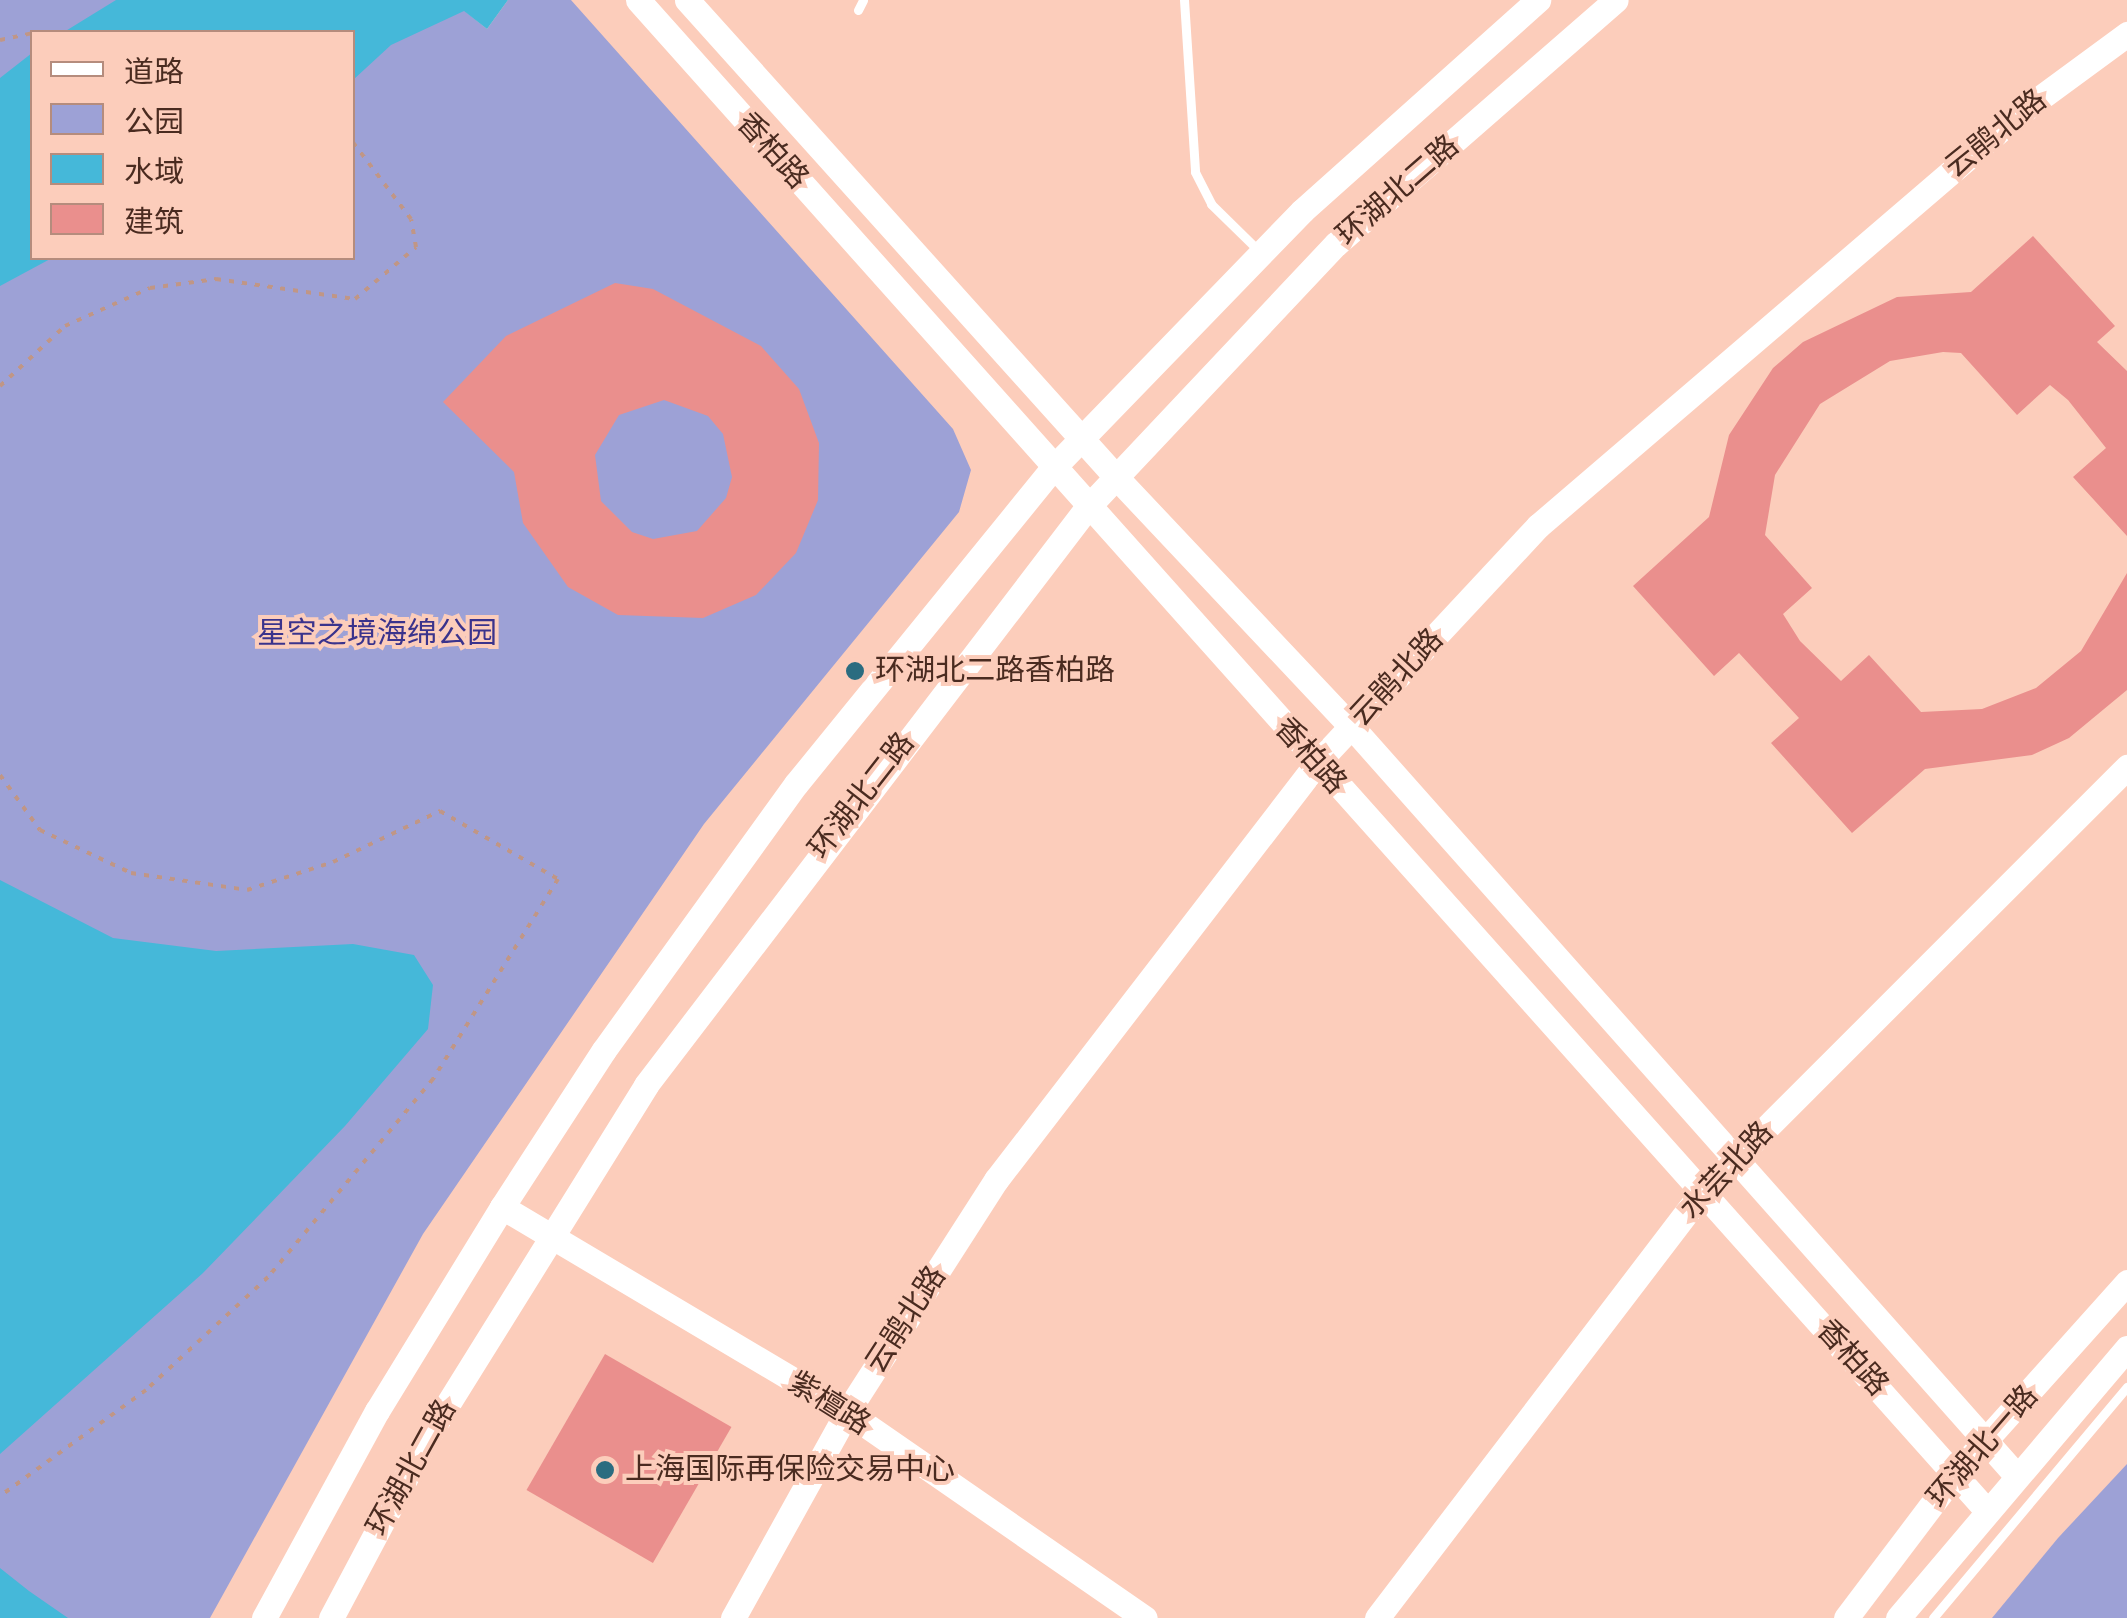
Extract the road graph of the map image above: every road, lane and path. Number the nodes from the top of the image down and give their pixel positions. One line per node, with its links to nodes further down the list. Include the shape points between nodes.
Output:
1 (638, 0): 13 (main road, 香柏路)
2 (687, 0): 12 (main road, 香柏路)
3 (1184, 0): 10 (lane, via 1195,172 1210,204)
4 (1538, 0): 10 (main road, 环湖北二路)
5 (1616, 0): 14 (main road, 环湖北二路, via 1336,244)
6 (30, 33): 8 (path)
7 (2127, 34): 16 (main road, 云鹃北路, via 2021,112 1538,526)
8 (0, 40)
9 (355, 145): 11 (path, via 411,219 416,248 355,298 216,279 150,288 65,326)
10 (1261, 253): 12 (main road, 环湖北二路)
11 (0, 386)
12 (1081, 439): 13 (main road, 环湖北二路); 14 (main road, 香柏路)
13 (1052, 469): 15 (main road, 香柏路); 22 (main road, 环湖北二路, via 796,784 604,1050)
14 (1116, 477): 15 (main road, 环湖北二路); 16 (main road, 香柏路)
15 (1086, 508): 17 (main road, 香柏路); 23 (main road, 环湖北二路, via 844,816 646,1084)
16 (1352, 727): 17 (main road, 云鹃北路); 20 (main road, 香柏路)
17 (1316, 764): 21 (main road, 香柏路); 27 (main road, 云鹃北路, via 996,1180)
18 (2127, 767): 20 (main road, 水芸北路)
19 (0, 775): 31 (path, via 40,830 132,874 247,890 333,862 440,811 558,879 433,1079 268,1277 146,1390)
20 (1736, 1158): 21 (main road, 水芸北路); 28 (main road, 香柏路)
21 (1703, 1191): 29 (main road, 香柏路); 37 (main road, 水芸北路)
22 (502, 1208): 23 (main road, 紫檀路); 33 (main road, 环湖北二路, via 377,1411)
23 (548, 1237): 27 (main road, 紫檀路); 34 (main road, 环湖北二路, via 426,1439)
24 (2127, 1282): 28 (main road, 环湖北一路)
25 (2127, 1348): 30 (main road, 环湖北一路)
26 (2127, 1387): 40 (lane)
27 (847, 1412): 35 (main road, 云鹃北路); 36 (main road, 紫檀路)
28 (1984, 1441): 29 (main road, 环湖北一路); 30 (main road, 香柏路)
29 (1955, 1474): 32 (main road, 香柏路); 38 (main road, 环湖北一路)
30 (2015, 1474): 32 (main road, 环湖北一路)
31 (0, 1496)
32 (1986, 1510): 39 (main road, 环湖北一路)
33 (264, 1618)
34 (331, 1618)
35 (733, 1618)
36 (1145, 1618)
37 (1377, 1618)
38 (1846, 1618)
39 (1898, 1618)
40 (1933, 1618)

